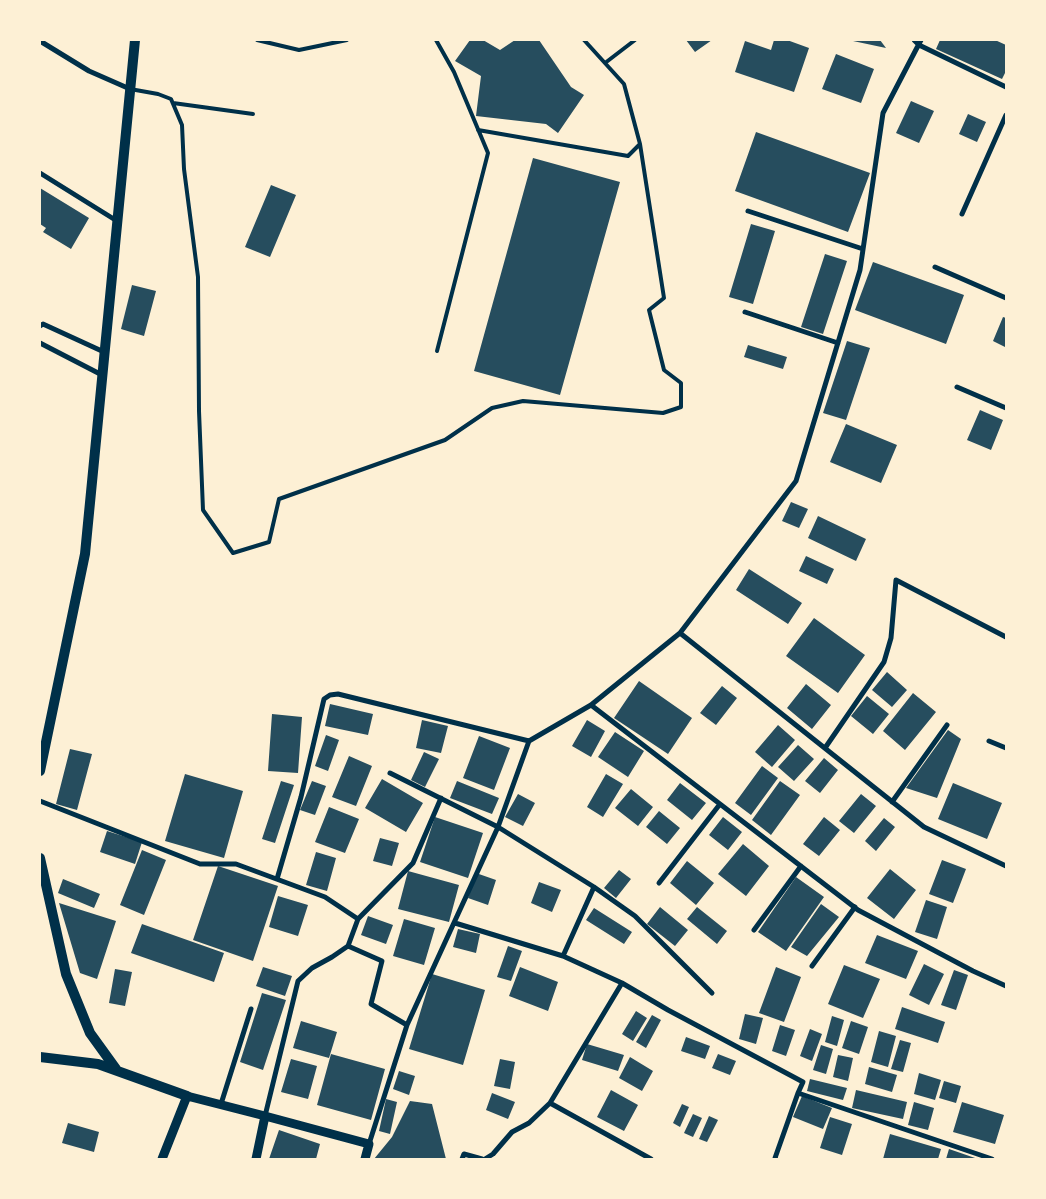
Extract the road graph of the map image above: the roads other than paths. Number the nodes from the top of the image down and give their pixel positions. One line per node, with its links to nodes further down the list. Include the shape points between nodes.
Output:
1 (135, 40): 12 (main road)
2 (257, 40): 3 (lane, via 299,50)
3 (347, 40)
4 (436, 40): 16 (lane, via 454,72)
5 (584, 40): 10 (lane)
6 (635, 40): 10 (lane)
7 (914, 40): 9 (street)
8 (40, 41): 12 (street, via 89,71)
9 (920, 43): 11 (street); 22 (street, via 883,113)
10 (605, 63): 17 (lane, via 624,84)
11 (1006, 87)
12 (130, 89): 13 (lane, via 158,94); 21 (main road)
13 (173, 103): 14 (lane); 17 (lane, via 182,126 184,169 198,277 203,510 233,553 269,542 279,498 445,440 492,408 523,401 663,413 681,407 681,383 664,370 649,310 664,298)
14 (253, 114)
15 (1006, 115): 20 (street)
16 (478, 130): 17 (lane, via 628,156); 29 (lane, via 488,153)
17 (640, 144)
18 (40, 173): 21 (street)
19 (748, 211): 22 (street)
20 (962, 214)
21 (117, 221): 30 (main road)
22 (863, 249): 27 (street, via 860,270)
23 (935, 267): 24 (street)
24 (1006, 298)
25 (745, 312): 27 (street)
26 (40, 326): 30 (street, via 43,324)
27 (838, 342): 34 (street, via 796,481)
28 (40, 343): 31 (street)
29 (437, 351)
30 (104, 352): 31 (main road)
31 (102, 375): 42 (main road, via 85,554)
32 (957, 387): 33 (street)
33 (1006, 408)
34 (680, 633): 36 (street); 40 (street)
35 (1006, 637): 40 (street, via 896,580 887,657)
36 (591, 705): 39 (street); 47 (street)
37 (946, 724): 46 (street)
38 (989, 741): 41 (street)
39 (529, 742): 48 (street); 52 (street, via 338,694 330,695 324,699 290,838)
40 (824, 748): 46 (street)
41 (1006, 748)
42 (40, 772)
43 (390, 773): 44 (street)
44 (442, 798): 48 (street); 56 (street, via 413,863)
45 (40, 801): 52 (street, via 200,864 236,864)
46 (892, 802): 51 (street, via 924,827)
47 (720, 804): 50 (street); 53 (street)
48 (498, 827): 54 (street); 57 (street)
49 (40, 858): 68 (main road, via 66,974 90,1033)
50 (801, 866): 55 (street); 58 (street)
51 (1006, 866)
52 (276, 879): 56 (street, via 325,897)
53 (659, 883)
54 (594, 887): 60 (street); 64 (street, via 635,916)
55 (855, 907): 61 (street); 63 (street)
56 (358, 919): 59 (street)
57 (455, 923): 60 (street); 66 (street)
58 (754, 930)
59 (348, 946): 66 (street, via 382,961 371,1004); 73 (street, via 312,968 298,981)
60 (563, 956): 62 (street)
61 (812, 966)
62 (622, 982): 69 (street, via 803,1082); 72 (street)
63 (1006, 986)
64 (712, 994)
65 (251, 1009): 71 (street)
66 (407, 1025): 74 (street)
67 (40, 1058): 68 (main road, via 98,1064)
68 (116, 1070): 70 (main road)
69 (798, 1093): 81 (street); 82 (street)
70 (187, 1096): 71 (street); 75 (street)
71 (221, 1104): 73 (street)
72 (550, 1104): 79 (street); 80 (street)
73 (265, 1116): 74 (street); 76 (street)
74 (369, 1144): 77 (street)
75 (162, 1159)
76 (256, 1159)
77 (365, 1159)
78 (462, 1159): 79 (street, via 464,1154)
79 (483, 1159)
80 (651, 1159)
81 (776, 1159)
82 (992, 1159)

